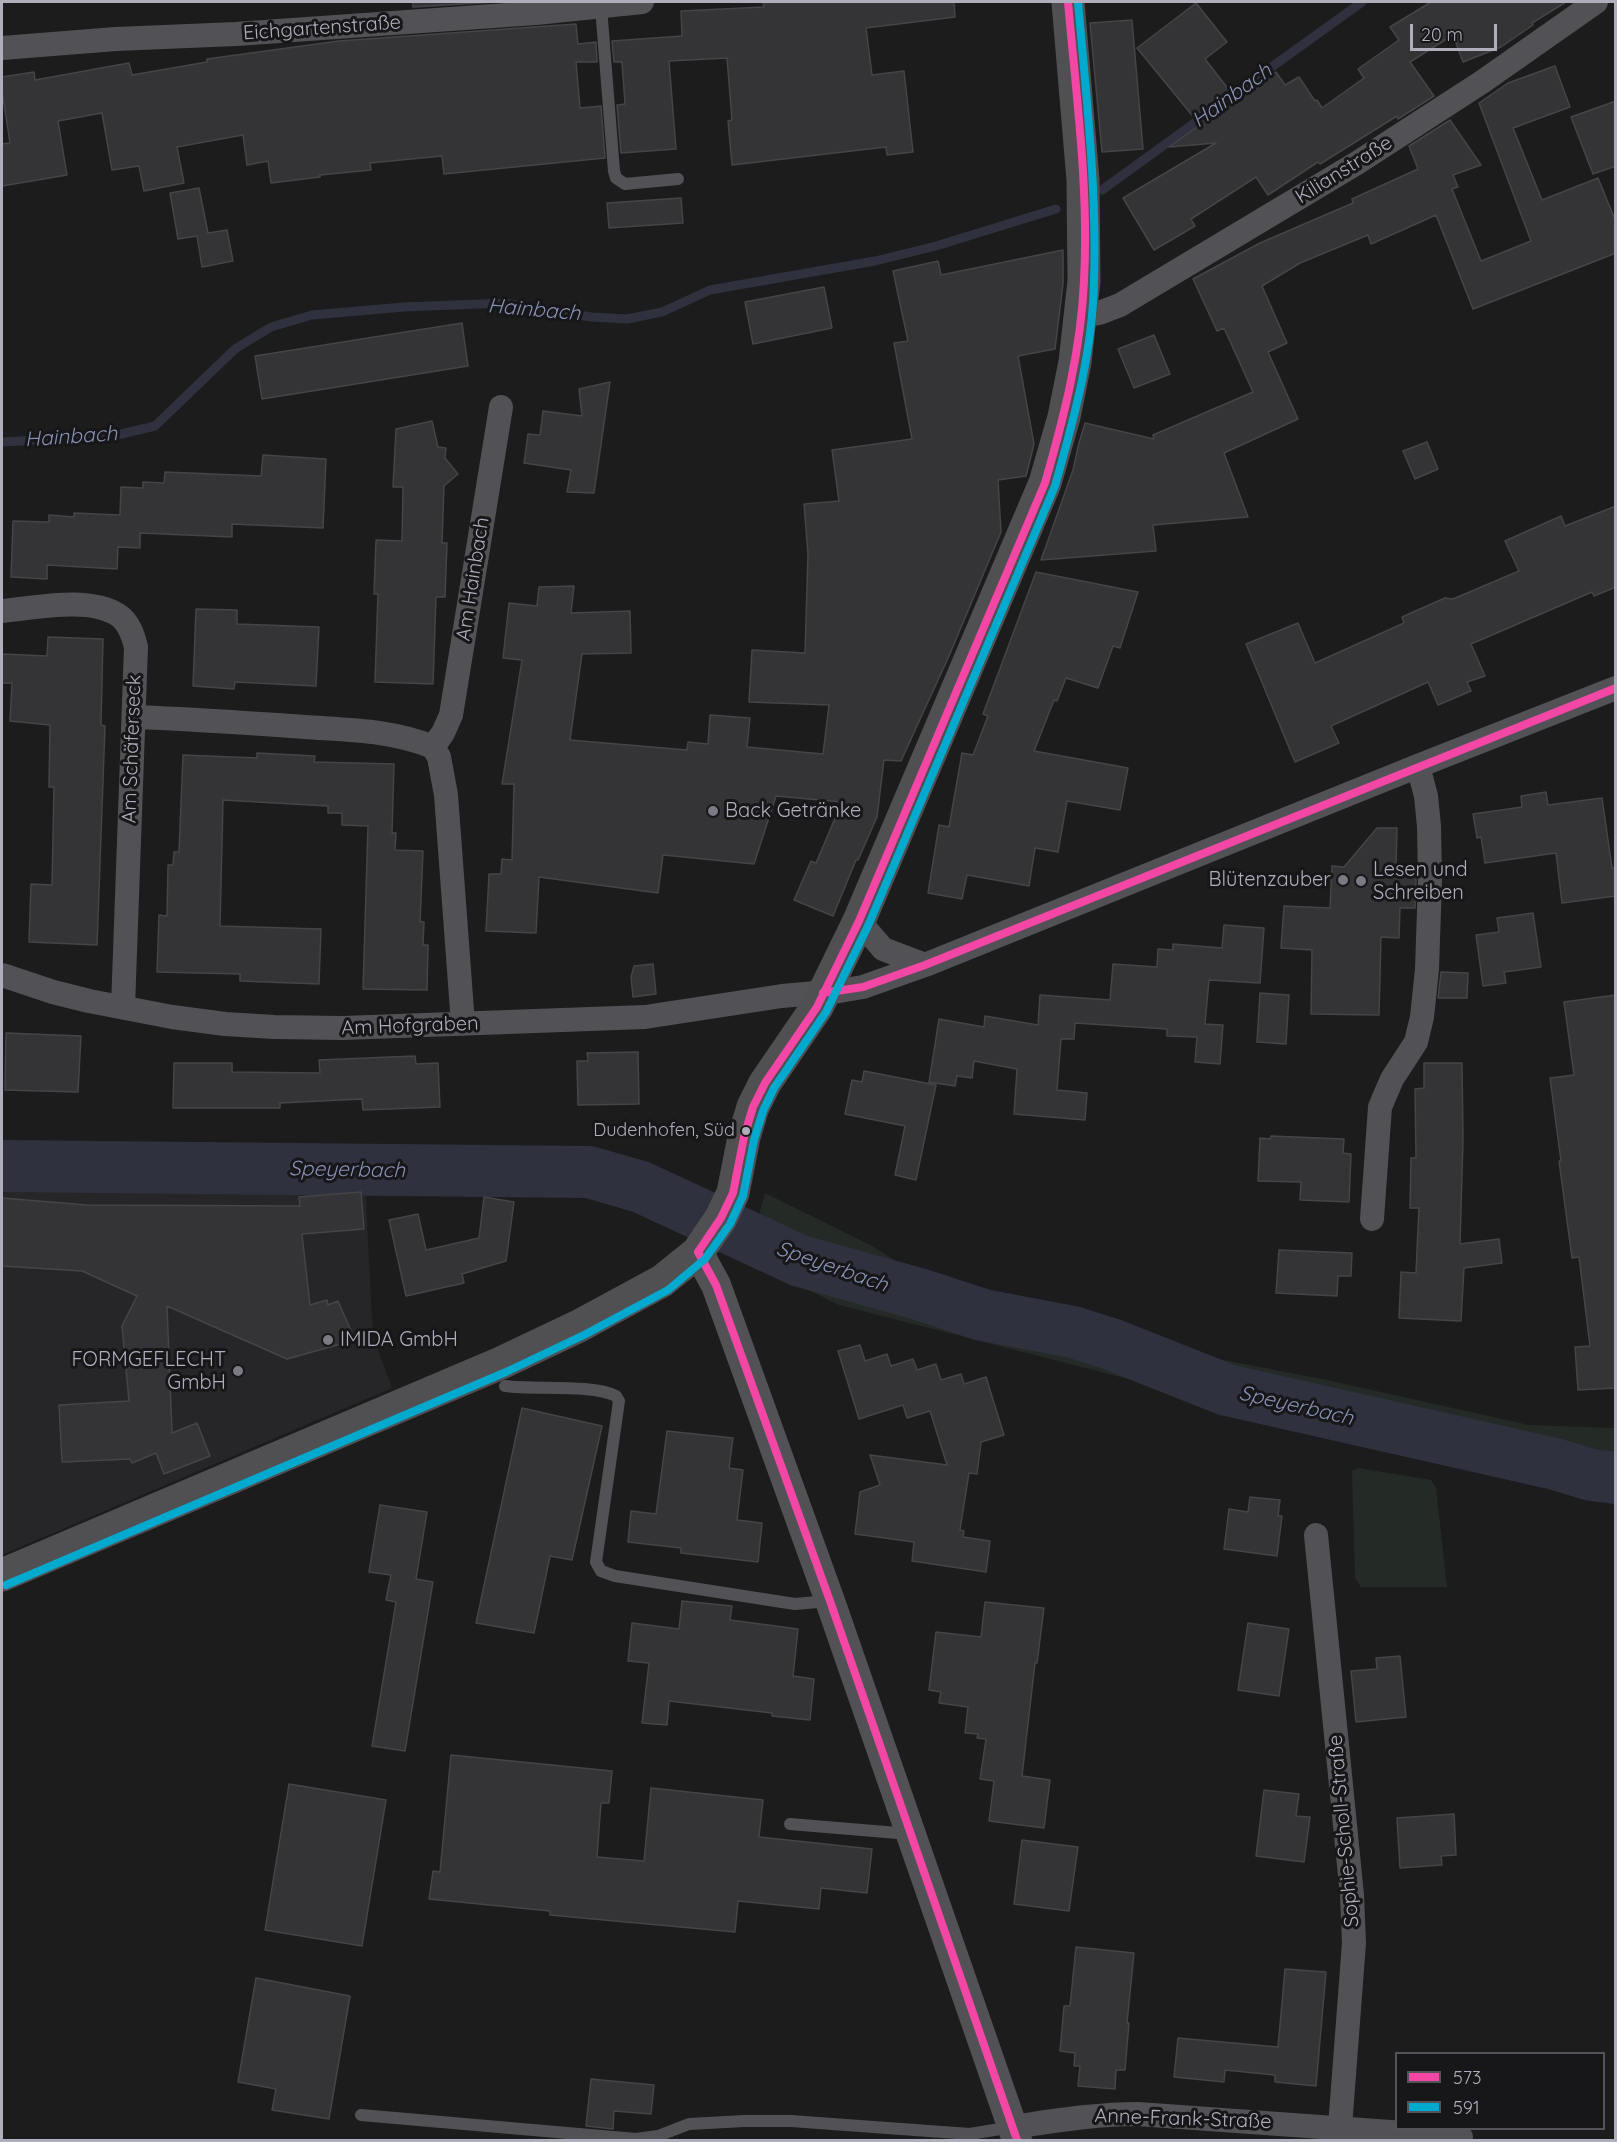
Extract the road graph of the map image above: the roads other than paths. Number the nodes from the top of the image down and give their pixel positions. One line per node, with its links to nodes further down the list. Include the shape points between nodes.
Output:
1 (642, 2): 5 (street, Eichgartenstraße)
2 (1068, 2): 8 (main road, via 1083,180)
3 (1596, 2): 8 (street, Kilianstraße, via 1357,164 1120,305)
4 (536, 7): 5 (street, Eichgartenstraße); 6 (street, Eichgartenstraße, via 236,34)
5 (601, 7): 7 (lane, via 616,178 625,184)
6 (2, 48)
7 (678, 179)
8 (1081, 316): 15 (main road, via 1064,417 1045,483)
9 (501, 407): 13 (street, Am Hainbach, via 451,715)
10 (2, 611): 12 (street, Am Schäferseck, via 89,605 120,616 132,631 136,647)
11 (1616, 688): 14 (street, Am Hofgraben)
12 (134, 717): 13 (street, via 368,732 409,738); 19 (street, Am Schäferseck)
13 (433, 747): 20 (street, via 439,757 446,795)
14 (1418, 766): 16 (street, Am Hofgraben); 21 (street, via 1429,826 1426,978 1416,1042 1392,1079 1380,1107)
15 (859, 921): 16 (street, via 883,949); 18 (main road)
16 (926, 965): 18 (street, Am Hofgraben, via 863,987)
17 (2, 975): 19 (street, Am Hofgraben, via 53,992)
18 (824, 993): 20 (street, Am Hofgraben, via 645,1017); 22 (main road, via 753,1107 733,1192)
19 (123, 1007): 20 (street, Am Hofgraben, via 172,1017 274,1027)
20 (463, 1024)
21 (1372, 1220)
22 (703, 1244): 25 (main road, via 662,1281 579,1326); 26 (street)
23 (505, 1386): 26 (lane, via 599,1390 619,1401 596,1562 601,1571 795,1604)
24 (1316, 1535): 30 (street, Sophie-Scholl-Straße, via 1354,1943)
25 (2, 1575)
26 (830, 1601): 28 (street)
27 (790, 1824): 28 (lane)
28 (911, 1834): 31 (street)
29 (361, 2115): 31 (lane, via 636,2139 658,2136 689,2124 744,2121)
30 (1340, 2127): 31 (street, Anne-Frank-Straße, via 1105,2114); 32 (street, Anne-Frank-Straße)
31 (1014, 2134)
32 (1461, 2137)

